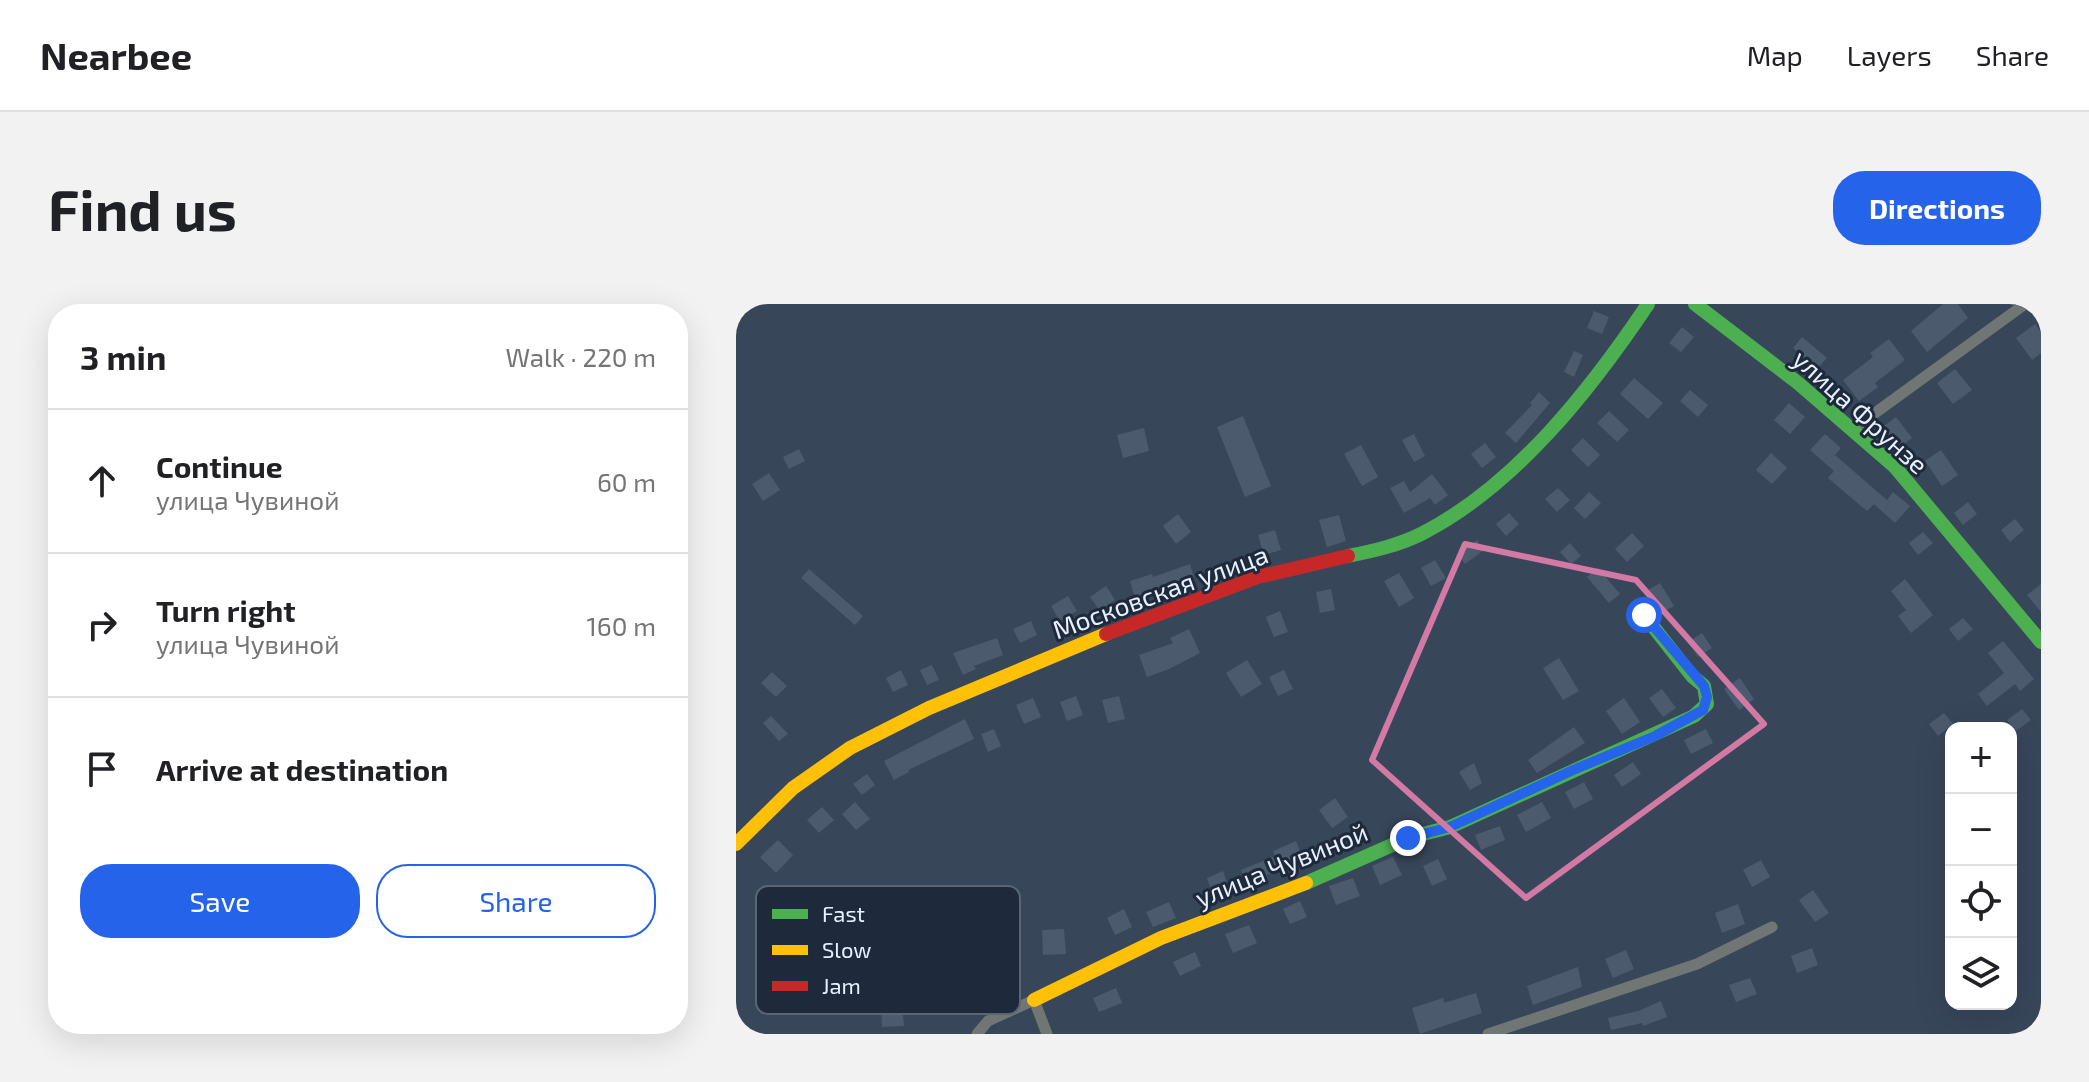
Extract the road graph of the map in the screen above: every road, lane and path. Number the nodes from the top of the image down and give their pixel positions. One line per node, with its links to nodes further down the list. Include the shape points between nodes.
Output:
1 (1648, 304): 7 (street, Московская улица, via 1551,429 1441,524 1394,545 1198,596 889,727 802,781)
2 (1695, 304): 4 (street, улица Фрунзе)
3 (2025, 304): 4 (street)
4 (1853, 429): 6 (street, улица Фрунзе, via 1895,467)
5 (1644, 615): 9 (street, улица Чувиной, via 1704,686 1707,704 1694,716 1450,827 1408,838 1161,938)
6 (2041, 642)
7 (736, 844)
8 (1772, 927): 14 (street, via 1697,964)
9 (1037, 1006): 10 (street, улица Чувиной); 13 (street)
10 (1020, 1011)
11 (1011, 1014): 12 (street, улица Чувиной, via 988,1021)
12 (977, 1034)
13 (1047, 1034)
14 (1488, 1034)

